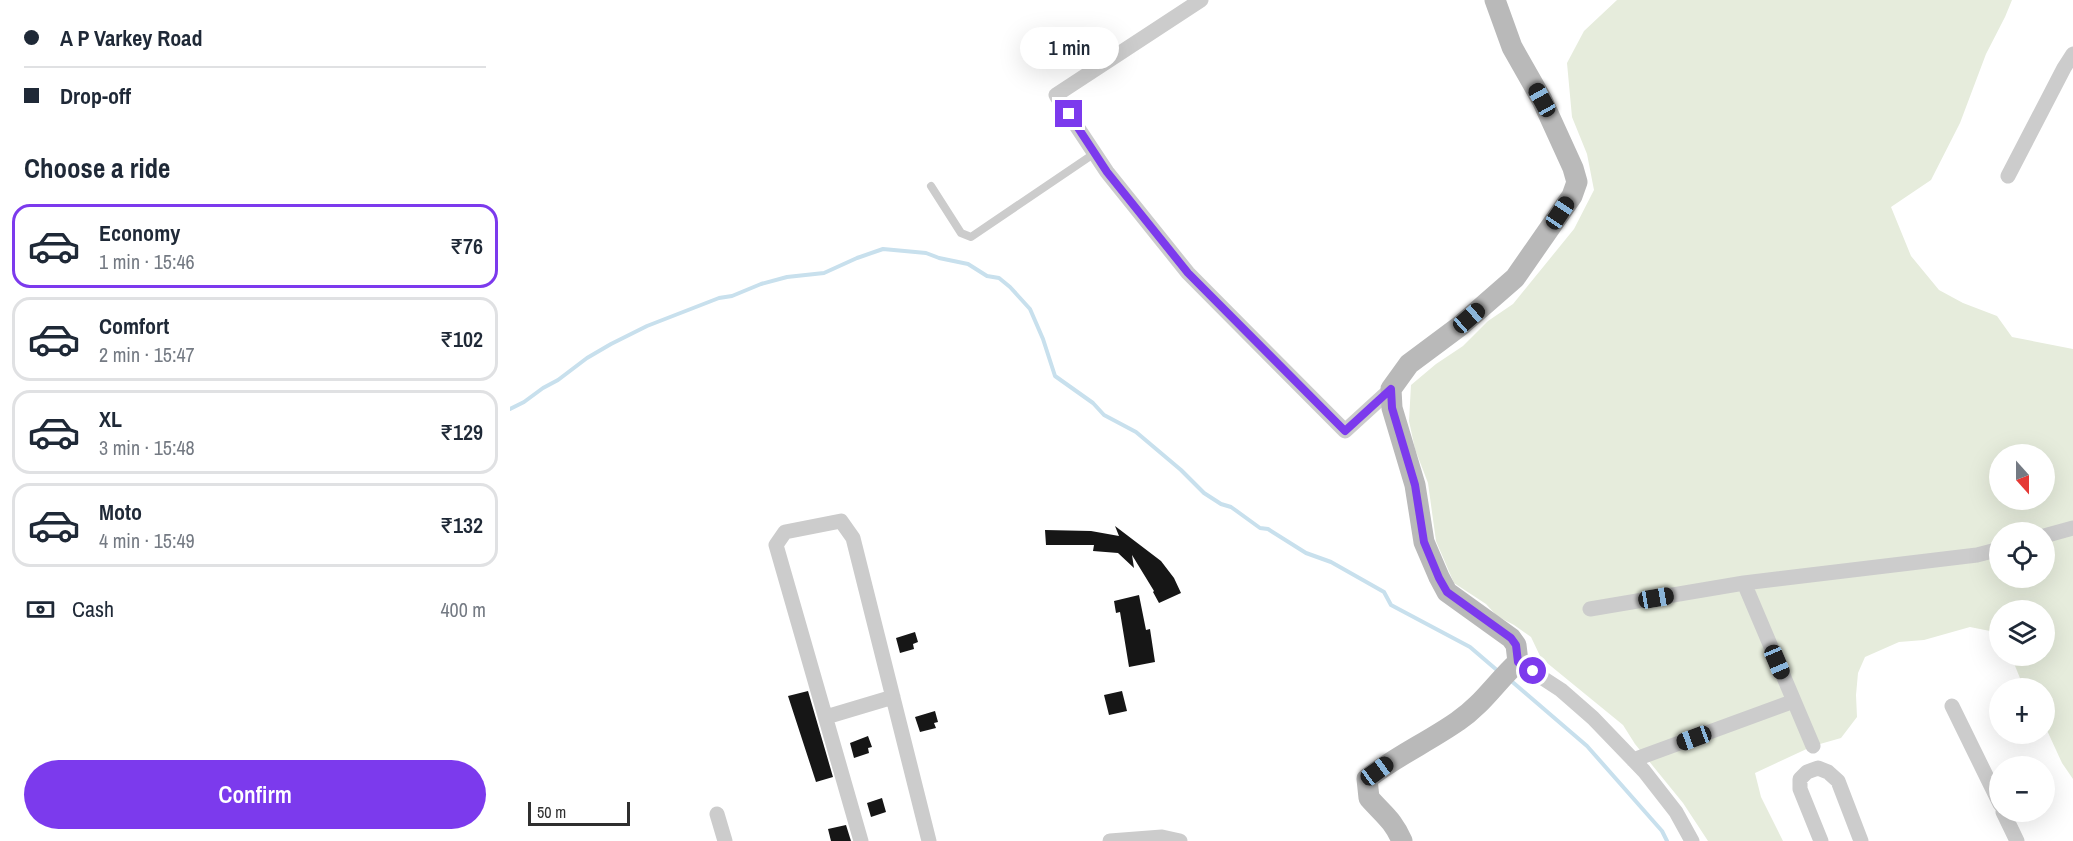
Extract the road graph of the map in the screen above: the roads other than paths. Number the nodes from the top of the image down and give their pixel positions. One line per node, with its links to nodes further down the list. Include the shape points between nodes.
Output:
1 (1200, 0): 4 (street, via 1056,95)
2 (1495, 0): 7 (street, via 1512,47 1565,147 1577,182 1572,196 1515,278 1409,364)
3 (2073, 54): 5 (street)
4 (1095, 153): 6 (lane, via 970,237 961,233); 7 (street, via 1188,273 1345,431)
5 (2008, 176)
6 (931, 186)
7 (1391, 389): 13 (street, via 1392,408 1415,485 1424,542 1439,578 1447,592 1503,631 1516,645)
8 (2073, 528): 9 (street)
9 (2055, 533)
10 (1989, 552): 11 (street)
11 (1744, 583): 12 (street); 15 (street)
12 (1590, 609)
13 (1511, 667): 19 (street, via 1561,690); 28 (street, via 1479,705 1367,779 1369,798 1396,826)
14 (893, 697): 17 (street); 17 (street, via 853,538 841,521 785,532 776,545); 25 (street)
15 (1794, 701): 18 (street); 19 (street)
16 (1952, 706): 20 (street)
17 (826, 717): 24 (street)
18 (1813, 746)
19 (1633, 760): 29 (street, via 1676,812)
20 (1989, 782)
21 (717, 814): 23 (street)
22 (2008, 822): 32 (street)
23 (725, 841)
24 (861, 841)
25 (930, 841)
26 (1110, 841): 27 (street, via 1162,837)
27 (1180, 841)
28 (1402, 841)
29 (1692, 841)
30 (1821, 841): 31 (street, via 1800,789 1800,779 1818,768 1838,781)
31 (1861, 841)
32 (2017, 841)

